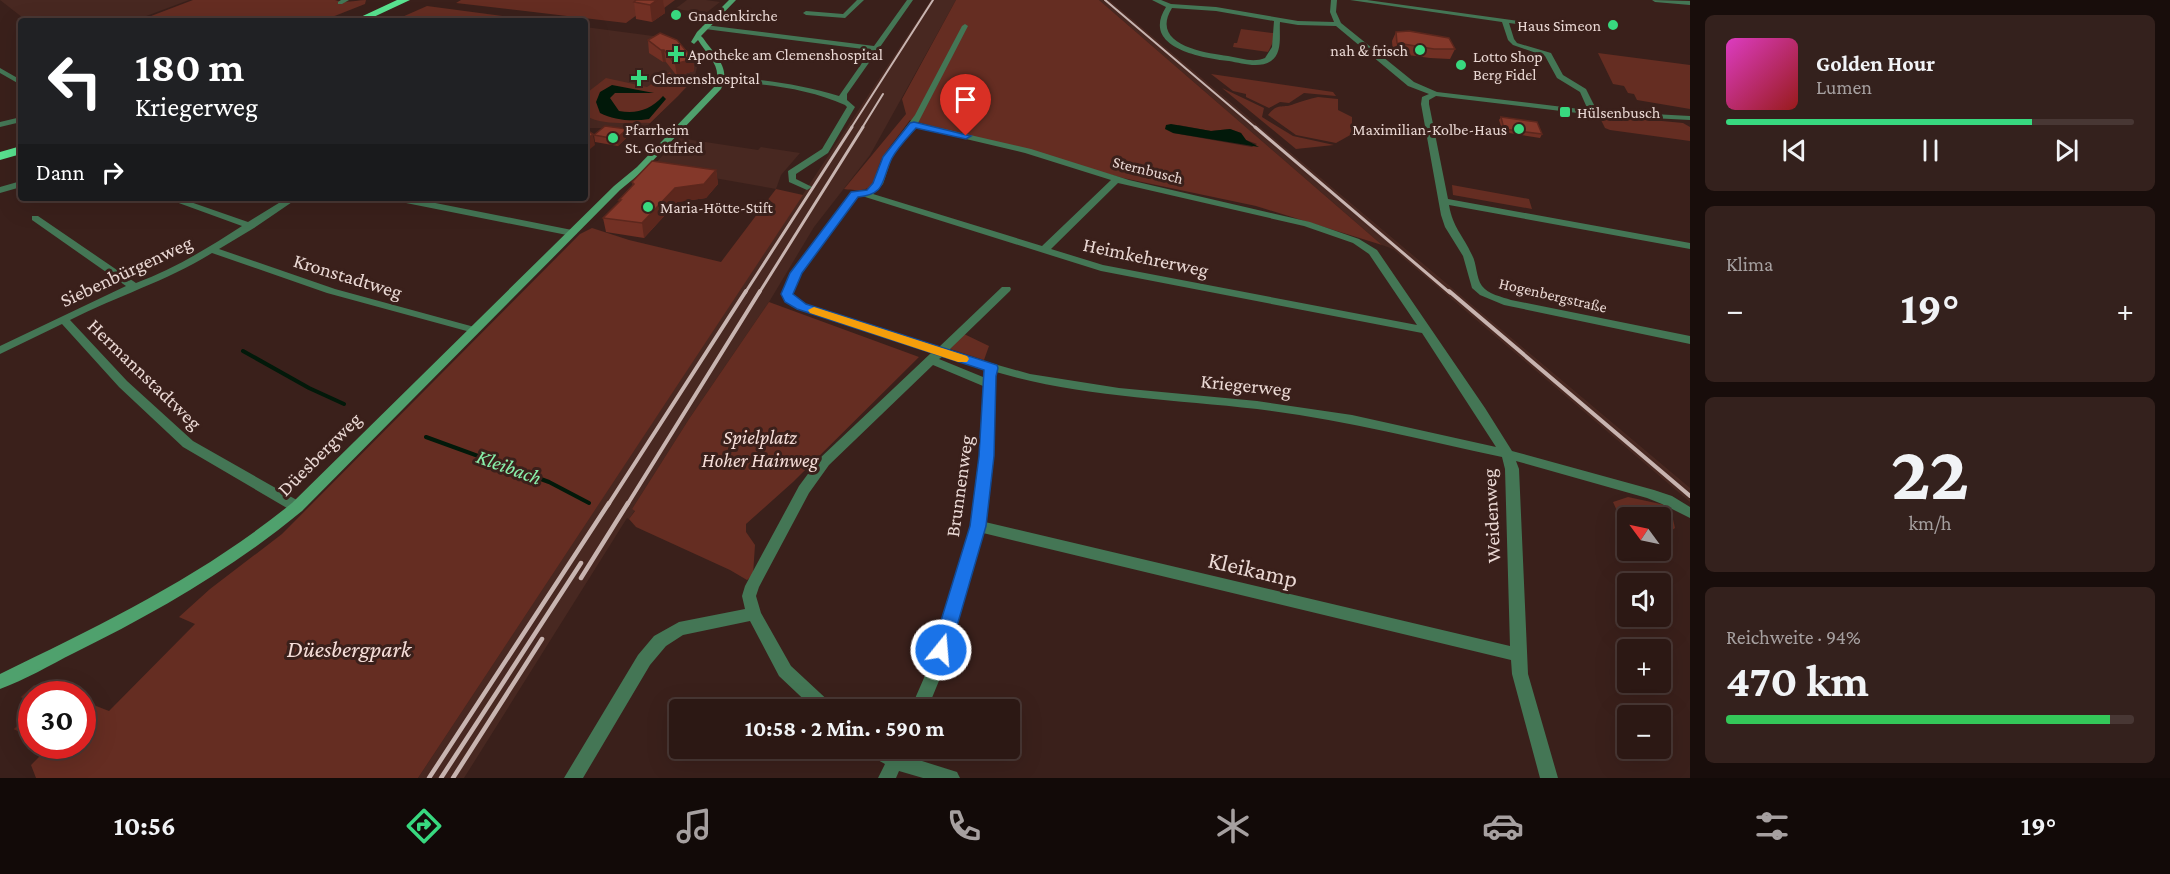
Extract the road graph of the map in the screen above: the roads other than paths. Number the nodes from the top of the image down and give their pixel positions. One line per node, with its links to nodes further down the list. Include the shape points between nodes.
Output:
1 (405, 0): 13 (highway)
2 (417, 0): 14 (highway)
3 (733, 0): 19 (street)
4 (861, 0): 12 (street, via 846,16)
5 (910, 0): 21 (street)
6 (1155, 0): 11 (street)
7 (1334, 0): 17 (street)
8 (1353, 0): 15 (street)
9 (1654, 0): 10 (street)
10 (1690, 3)
11 (1170, 6): 16 (street, via 1221,9); 16 (street, via 1163,17 1164,32 1186,51 1250,62 1269,59 1277,43)
12 (806, 13)
13 (364, 18)
14 (376, 18)
15 (1505, 20): 20 (street); 27 (street, via 1511,40 1548,55 1560,76 1583,91)
16 (1277, 21): 17 (street)
17 (1338, 24): 25 (street, via 1411,84)
18 (965, 26): 31 (street)
19 (705, 27): 21 (street); 23 (street, via 696,37 722,68)
20 (1583, 31)
21 (875, 48): 26 (street, via 843,94)
22 (0, 70): 24 (street)
23 (718, 79): 26 (street, via 741,79); 47 (street, Düesbergweg, via 699,109)
24 (18, 81)
25 (1436, 94): 27 (street); 44 (street, Hogenbergstraße, via 1425,99 1425,104)
26 (843, 100): 38 (street, via 850,107 825,151 791,173 792,180)
27 (1594, 113): 28 (street)
28 (1689, 119)
29 (18, 120): 30 (street)
30 (0, 124)
31 (914, 124): 36 (street, Sternbusch, via 1028,151); 40 (street, via 888,157 878,184)
32 (18, 145): 33 (highway)
33 (0, 150)
34 (18, 151): 35 (highway)
35 (0, 156)
36 (1117, 179): 50 (street); 51 (street, Sternbusch, via 1307,224 1356,241)
37 (18, 184): 39 (street)
38 (807, 187)
39 (0, 190)
40 (866, 194): 50 (street, Heimkehrerweg); 59 (street, Kriegerweg, via 855,194 796,273 787,294 789,299)
41 (179, 201): 46 (street)
42 (288, 201): 46 (street, Siebenbürgenweg)
43 (411, 201): 47 (street)
44 (1444, 201): 48 (street); 57 (street, Hogenbergstraße, via 1450,227 1468,256 1476,286 1484,293 1508,303)
45 (35, 218): 52 (street)
46 (251, 226): 49 (street, Siebenbürgenweg)
47 (572, 233): 55 (street, Düesbergweg)
48 (1690, 246)
49 (213, 250): 52 (street, Siebenbürgenweg, via 155,281); 55 (street, Kronstadtweg, via 331,291)
50 (1043, 251): 56 (street, Heimkehrerweg, via 1110,270)
51 (1373, 252): 56 (street, Weidenweg)
52 (135, 287): 54 (street, Siebenbürgenweg)
53 (1006, 289): 59 (street)
54 (63, 320): 58 (street, Siebenbürgenweg); 63 (street, Hermannstadtweg, via 123,384 188,444)
55 (474, 330): 63 (street, Düesbergweg)
56 (1426, 330): 62 (street, Weidenweg)
57 (1690, 340)
58 (0, 350)
59 (934, 356): 60 (street, Kriegerweg); 61 (street); 66 (street, via 824,462 808,483 752,586 749,596)
60 (992, 368): 61 (street, Brunnenweg); 62 (street, Kriegerweg, via 1037,380 1119,392 1352,419)
61 (989, 384): 65 (street, Brunnenweg, via 987,456)
62 (1507, 454): 64 (street, Kriegerweg, via 1649,494); 67 (street, Weidenweg, via 1512,469)
63 (297, 507): 68 (street, Düesbergweg, via 204,576)
64 (1690, 513)
65 (978, 526): 67 (street, Kleikamp); 70 (street, Brunnenweg)
66 (754, 614): 69 (street, via 785,671); 73 (street, via 679,629 660,641 644,660)
67 (1518, 655): 76 (street, Weidenweg)
68 (0, 682)
69 (815, 699)
70 (923, 699)
71 (896, 759): 74 (street)
72 (907, 759): 75 (street)
73 (573, 778)
74 (887, 778)
75 (951, 778)
76 (1549, 778)

